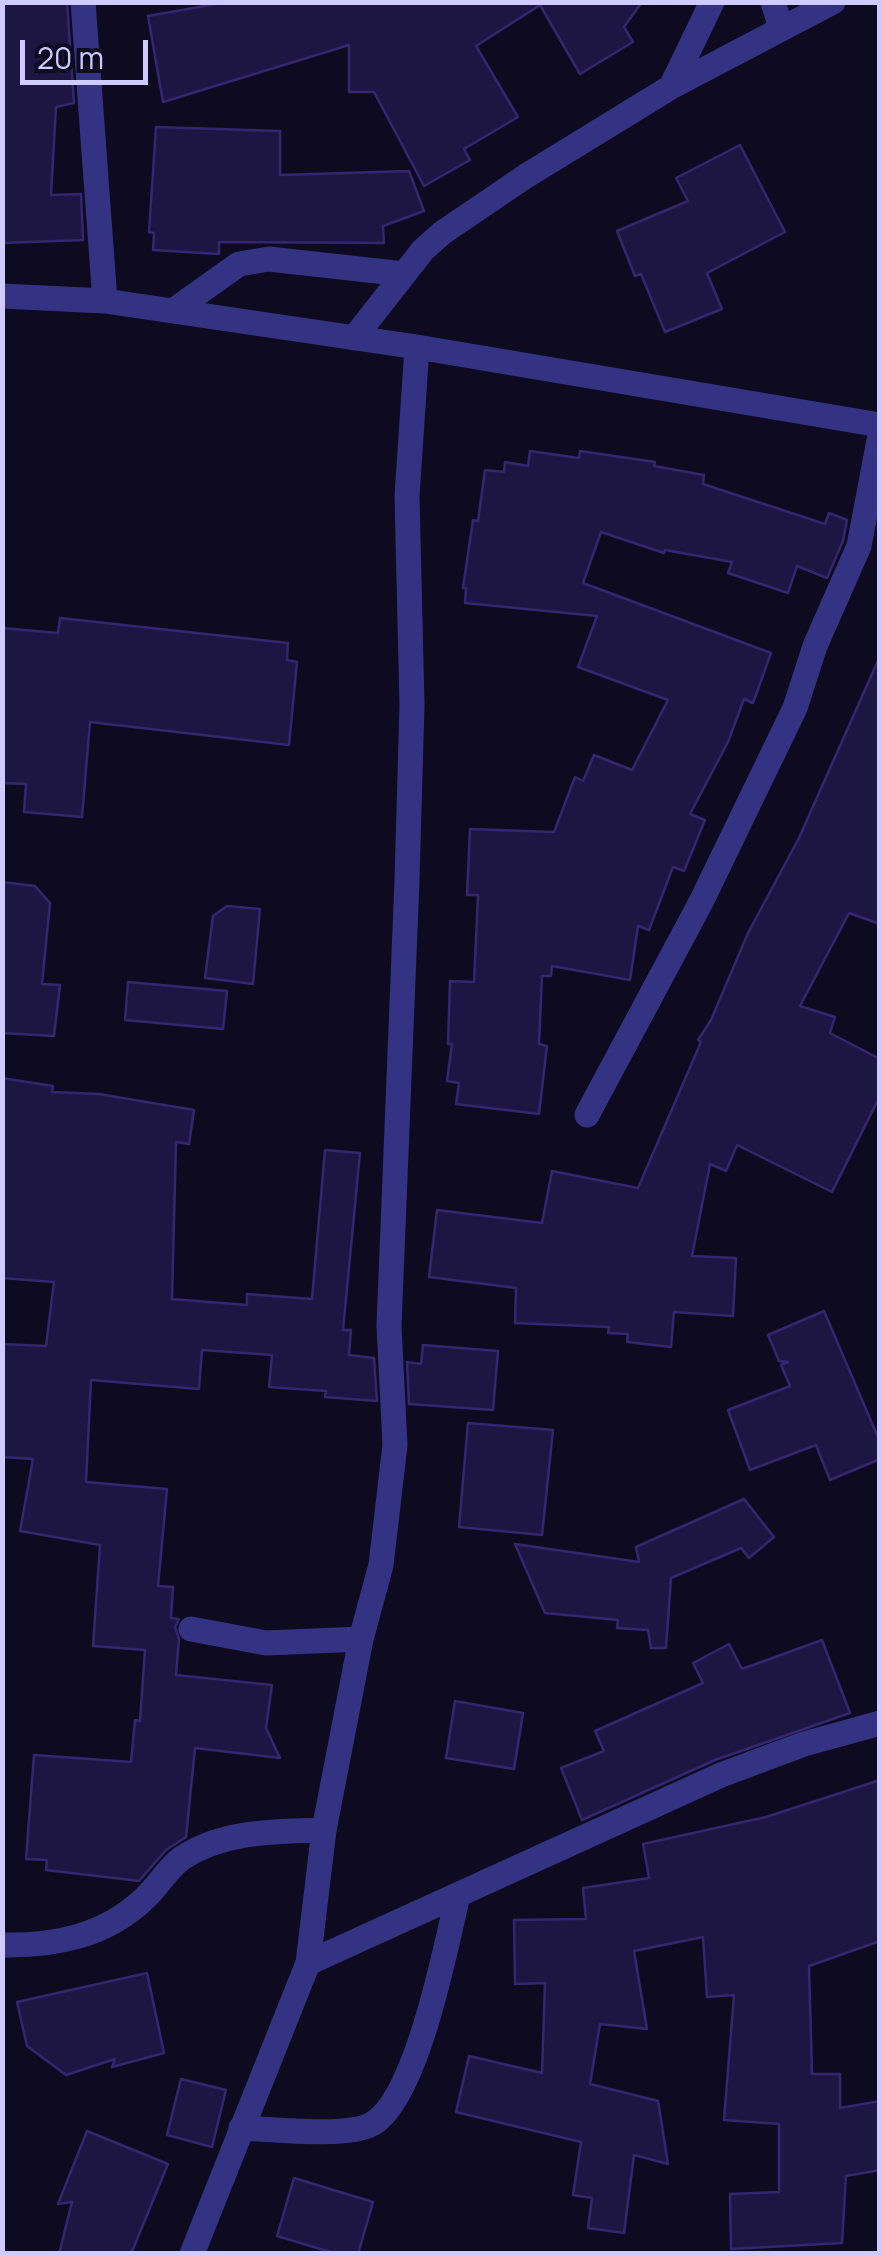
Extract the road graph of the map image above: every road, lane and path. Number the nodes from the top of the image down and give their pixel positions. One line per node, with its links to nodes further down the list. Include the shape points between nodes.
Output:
1 (83, 2): 9 (street)
2 (712, 2): 6 (street)
3 (773, 2): 5 (street)
4 (832, 2): 5 (street)
5 (781, 28): 6 (street)
6 (671, 87): 7 (street, via 442,233)
7 (404, 274): 10 (street, via 269,259 239,264); 11 (street)
8 (2, 296): 9 (street)
9 (105, 301): 10 (street)
10 (173, 311): 11 (street)
11 (354, 338): 12 (street)
12 (417, 346): 13 (street); 17 (street, via 407,496 408,880 389,1326 396,1445 381,1565)
13 (880, 424)
14 (880, 436): 15 (street, via 860,546 795,708)
15 (587, 1114)
16 (191, 1629): 17 (street, via 266,1643)
17 (361, 1639): 19 (street)
18 (880, 1723): 20 (street, via 720,1775)
19 (324, 1830): 21 (street, via 249,1833 214,1843 180,1859 143,1900 100,1930 62,1942); 22 (street)
20 (458, 1895): 22 (street); 23 (street, via 418,2049 391,2106 372,2124 348,2130)
21 (2, 1945)
22 (308, 1963): 23 (street)
23 (241, 2128): 24 (street)
24 (192, 2254)

